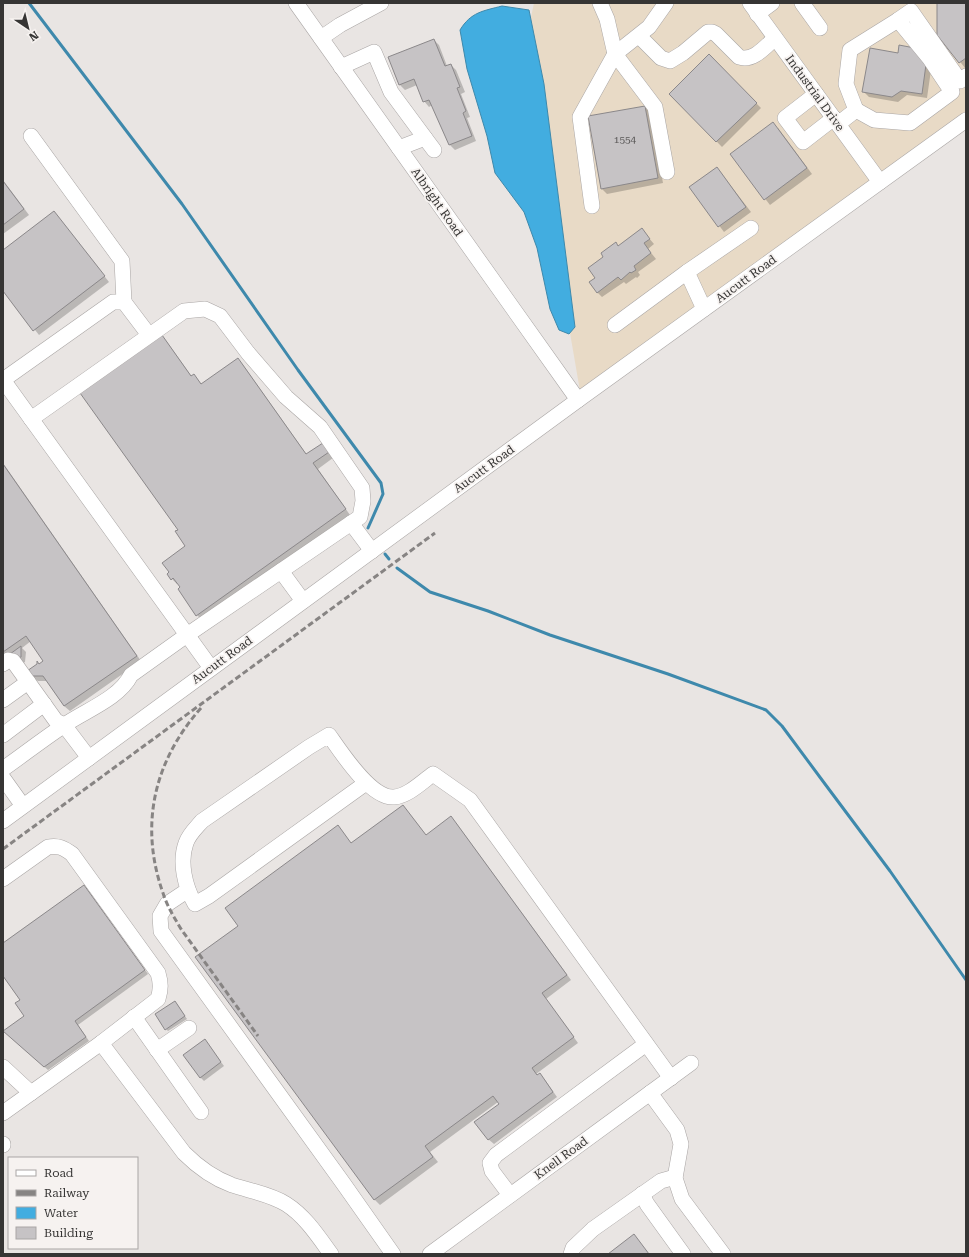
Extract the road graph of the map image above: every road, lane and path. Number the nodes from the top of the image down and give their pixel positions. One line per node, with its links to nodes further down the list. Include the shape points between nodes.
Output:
1 (296, 3): 11 (street, Albright Road)
2 (380, 3): 11 (street)
3 (600, 3): 13 (street, via 607,19)
4 (666, 3): 10 (street, via 649,27)
5 (772, 3): 7 (street)
6 (802, 3): 9 (street)
7 (754, 8): 12 (street, Industrial Drive)
8 (898, 20): 15 (street, via 912,11 960,81); 17 (street, via 850,50 846,84); 17 (street, via 930,59 952,92 910,123 874,120)
9 (820, 28)
10 (638, 36): 12 (street, via 661,58 670,61 708,32 716,34 744,59 752,57); 13 (street)
11 (321, 38): 14 (street, Albright Road)
12 (775, 38): 16 (street, Industrial Drive)
13 (615, 54): 24 (street, via 655,107); 26 (street, via 580,117)
14 (342, 67): 21 (street, via 374,52 392,92); 22 (street, Albright Road)
15 (966, 76)
16 (816, 94): 19 (street, Industrial Drive); 19 (street, via 785,118 803,142)
17 (856, 110): 19 (street)
18 (966, 120): 25 (street, Aucutt Road)
19 (836, 121): 25 (street, Industrial Drive)
20 (31, 136): 29 (street, via 122,261)
21 (424, 138): 22 (street); 23 (street)
22 (399, 148): 34 (street, Albright Road)
23 (434, 150)
24 (667, 172)
25 (880, 182): 30 (street, Aucutt Road)
26 (592, 206)
27 (751, 228): 28 (street)
28 (687, 272): 30 (street); 31 (street)
29 (124, 302): 32 (street); 33 (street, via 113,302)
30 (704, 309): 34 (street, Aucutt Road)
31 (615, 325)
32 (149, 335): 35 (street); 36 (street, via 184,311 205,309 220,316 286,397 320,427 362,488 360,517)
33 (3, 380): 35 (street)
34 (578, 400): 37 (street, Aucutt Road)
35 (31, 419): 40 (street)
36 (351, 523): 37 (street); 38 (street)
37 (372, 551): 39 (street, Aucutt Road)
38 (281, 571): 39 (street); 40 (street)
39 (303, 601): 42 (street, Aucutt Road)
40 (187, 635): 42 (street); 46 (street, via 131,675 126,685 91,710)
41 (3, 664): 43 (street, via 8,660 13,661)
42 (211, 668): 48 (street, Aucutt Road)
43 (28, 682): 44 (street); 45 (street)
44 (3, 700)
45 (44, 704): 46 (street, via 56,721); 47 (street)
46 (64, 725): 48 (street); 49 (street)
47 (3, 735)
48 (88, 758): 52 (street, Aucutt Road)
49 (3, 769)
50 (3, 778): 52 (street)
51 (366, 783): 55 (street, via 209,896 194,904); 55 (street, via 329,735 202,821 191,833 185,844 183,858); 59 (street, via 377,792 393,797 406,793 433,774 470,800)
52 (23, 806): 53 (street, Aucutt Road)
53 (3, 821)
54 (3, 880): 56 (street, via 48,848 64,848 72,854 158,973 161,990 158,999)
55 (188, 890): 72 (street, via 167,904 160,916 161,932)
56 (134, 1017): 58 (street); 60 (street)
57 (188, 1028): 60 (street)
58 (100, 1043): 64 (street); 71 (street, via 184,1153 198,1167 225,1182 287,1205 309,1225)
59 (646, 1044): 63 (street); 70 (street, via 496,1155 490,1163 492,1171)
60 (157, 1050): 66 (street)
61 (691, 1063): 63 (street, Knell Road)
62 (3, 1066): 64 (street)
63 (671, 1078): 65 (street, Knell Road)
64 (31, 1093): 67 (street)
65 (650, 1093): 68 (street, via 676,1130 681,1144); 70 (street, Knell Road)
66 (201, 1112)
67 (3, 1113)
68 (675, 1177): 69 (street, via 661,1181); 76 (street, via 682,1199)
69 (642, 1194): 74 (street, via 594,1229 573,1248); 75 (street)
70 (510, 1195): 73 (street, Knell Road)
71 (331, 1254)
72 (392, 1254)
73 (430, 1254)
74 (571, 1254)
75 (683, 1254)
76 (723, 1254)

